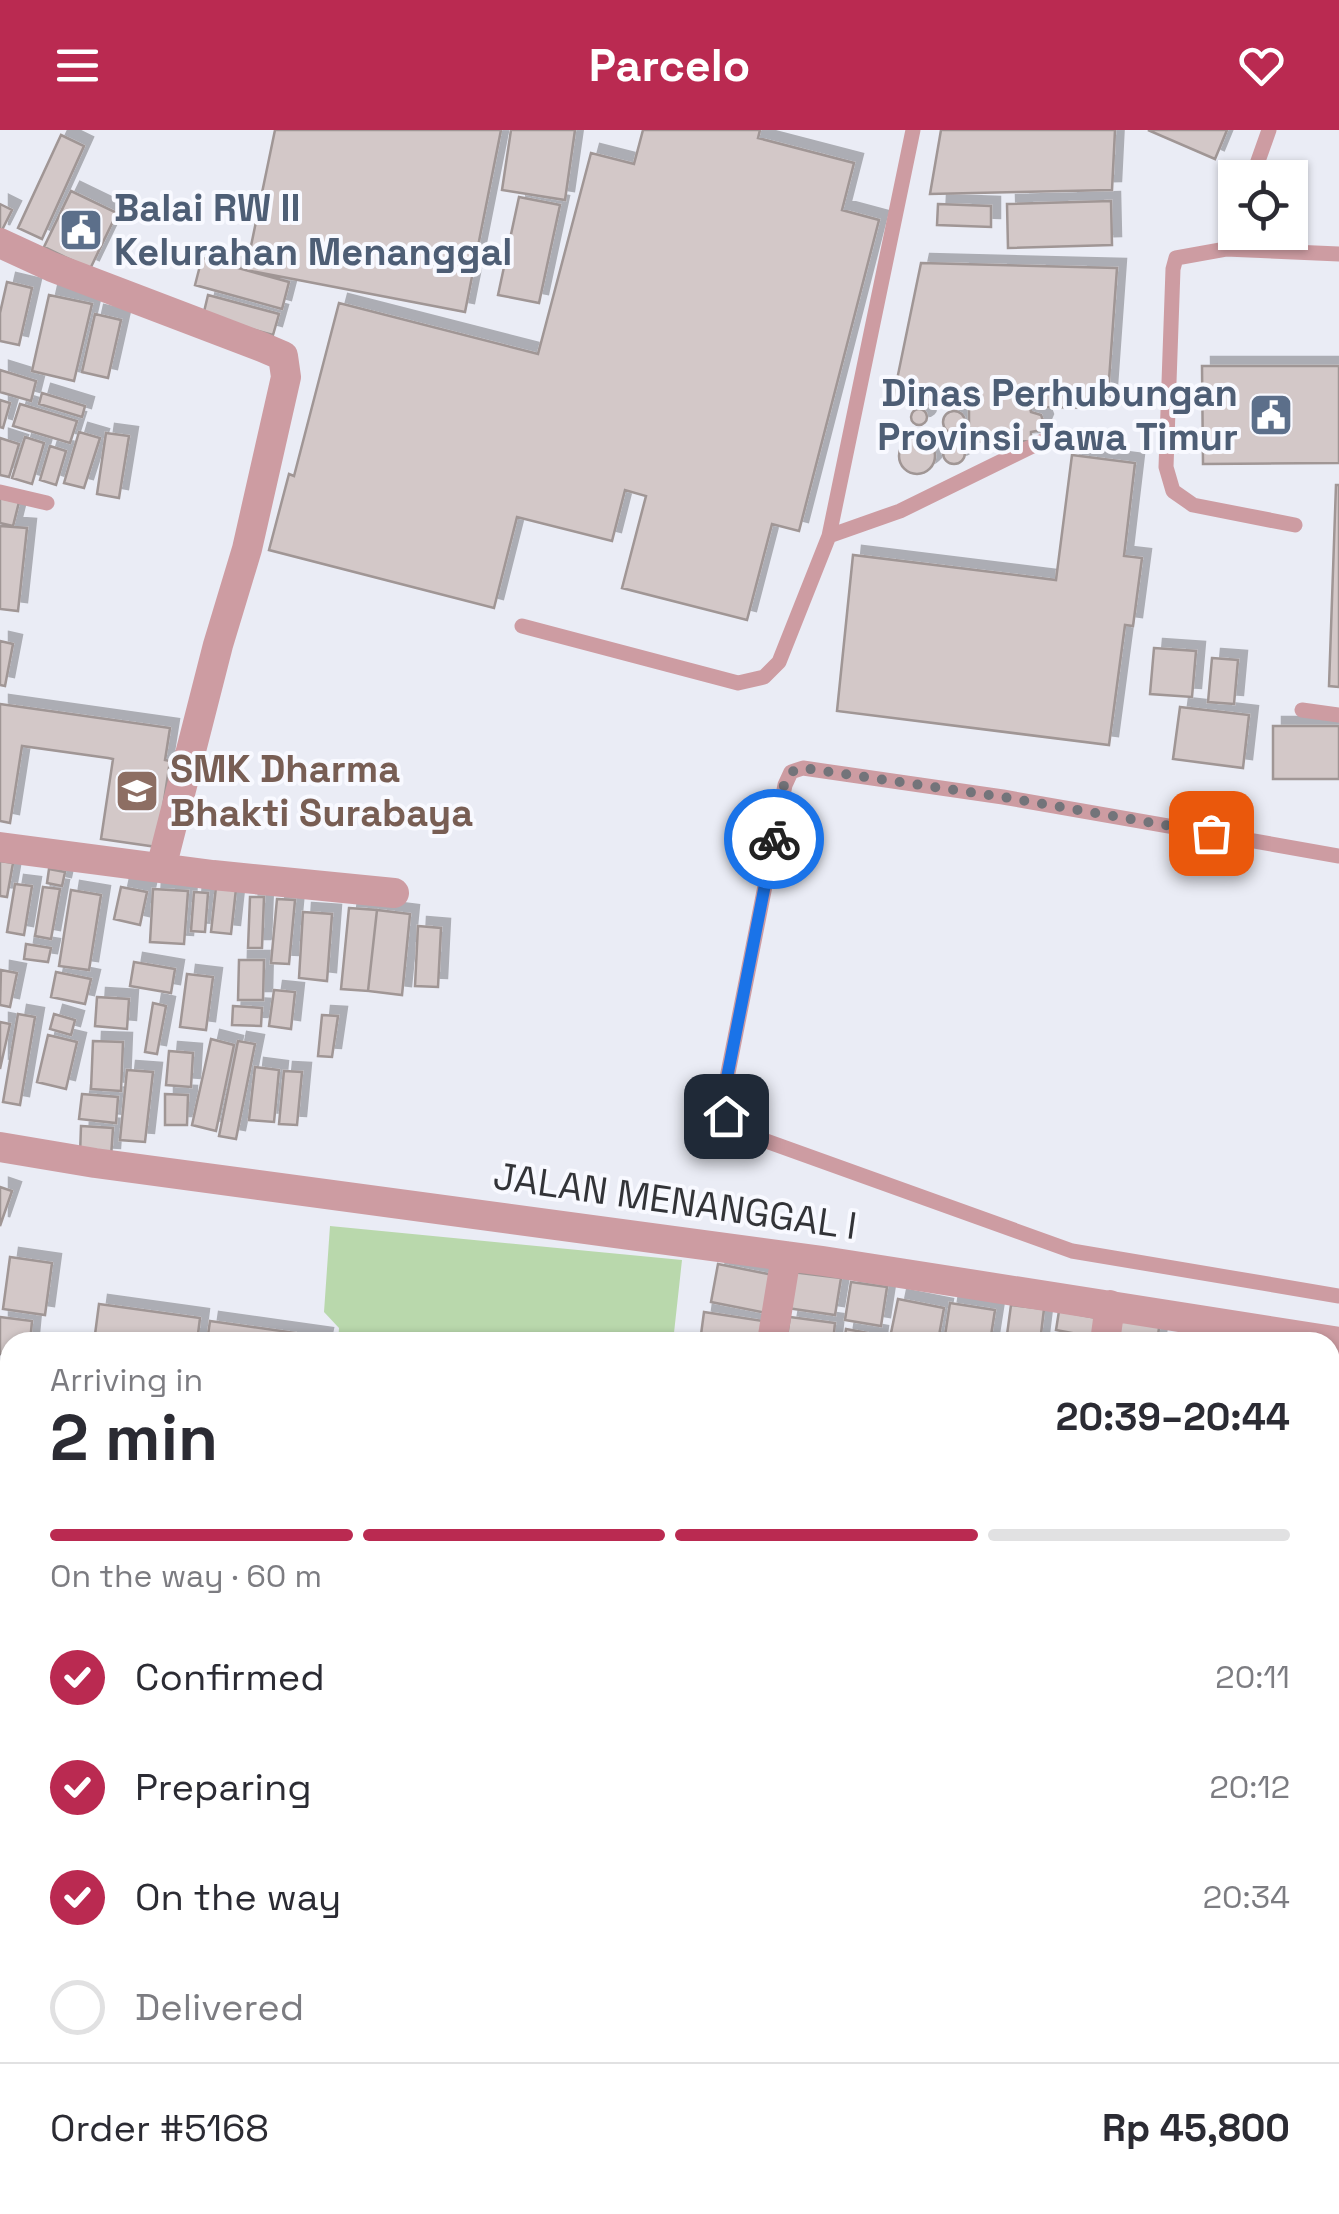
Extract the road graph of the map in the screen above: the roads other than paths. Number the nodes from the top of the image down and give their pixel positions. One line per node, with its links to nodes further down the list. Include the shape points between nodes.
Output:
1 (913, 130): 12 (lane)
2 (1269, 130): 3 (lane)
3 (1258, 160)
4 (0, 243): 18 (street, via 262,347 286,364 247,549)
5 (1220, 250): 11 (lane, via 1176,258 1166,467 1173,491 1192,504)
6 (1249, 250): 7 (lane)
7 (1339, 254)
8 (1055, 435): 12 (lane, via 900,512)
9 (0, 492): 10 (lane)
10 (47, 504)
11 (1296, 525)
12 (829, 536): 13 (lane, via 779,662 764,677 738,683)
13 (522, 626)
14 (1302, 710): 15 (lane)
15 (1339, 715)
16 (0, 847): 18 (street)
17 (1339, 856): 22 (lane, via 1003,797 803,768 791,772 724,1093 726,1116 744,1133 1072,1250)
18 (161, 868): 19 (street)
19 (394, 894)
20 (0, 1147): 21 (street, JALAN MENANGGAL I)
21 (786, 1256): 23 (street, JALAN MENANGGAL I); 24 (street)
22 (1339, 1296)
23 (1110, 1305): 25 (street); 26 (street, JALAN MENANGGAL I)
24 (774, 1332)
25 (1106, 1332)
26 (1277, 1332)

